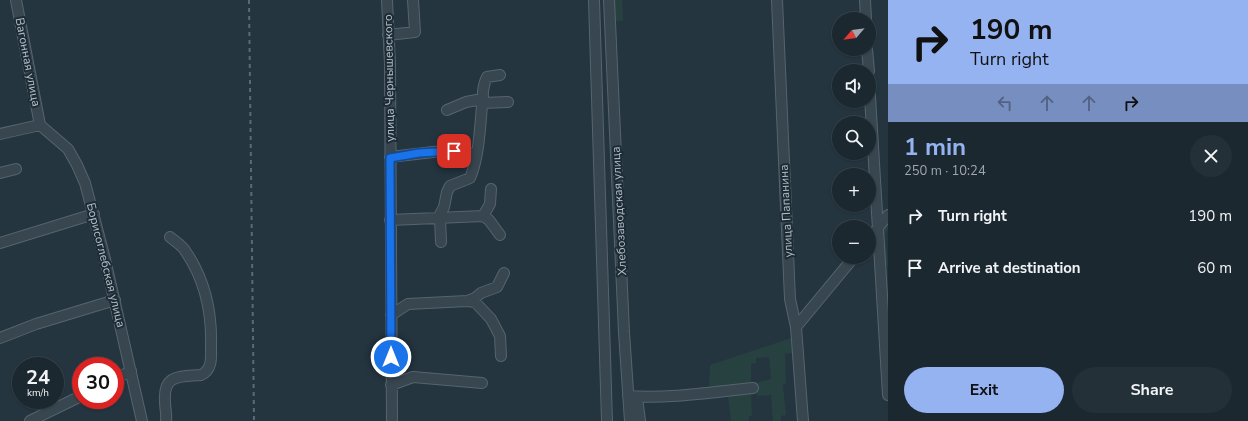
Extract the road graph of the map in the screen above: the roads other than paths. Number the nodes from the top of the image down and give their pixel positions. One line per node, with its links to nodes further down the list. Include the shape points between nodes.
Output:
1 (16, 0): 15 (street, Вагонная улица)
2 (387, 0): 9 (street, улица Чернышевского)
3 (413, 0): 9 (street, via 415,32)
4 (594, 0): 52 (street)
5 (609, 0): 46 (street, Хлебозаводская улица, via 624,324)
6 (777, 0): 37 (street, улица Папанина, via 790,299)
7 (865, 0): 8 (street)
8 (866, 12)
9 (388, 35): 18 (street, улица Чернышевского)
10 (500, 75): 12 (street, via 487,78 483,86)
11 (508, 102): 12 (street)
12 (483, 103): 14 (street, via 477,100 466,102); 17 (street)
13 (871, 108): 27 (street)
14 (447, 110)
15 (40, 125): 16 (street); 22 (street, Борисоглебская улица, via 68,149 85,183)
16 (0, 134)
17 (476, 154): 18 (street, via 442,151); 25 (street, via 475,167 470,178 450,186)
18 (390, 158): 26 (street, улица Чернышевского)
19 (16, 169): 20 (street)
20 (0, 173)
21 (491, 189): 24 (street, via 490,204)
22 (94, 214): 31 (street); 34 (street, Борисоглебская улица)
23 (888, 215): 27 (street)
24 (484, 216): 25 (street); 28 (street)
25 (439, 218): 26 (street); 30 (street)
26 (390, 220): 36 (street, улица Чернышевского)
27 (877, 229): 45 (street)
28 (500, 235)
29 (170, 237): 50 (street, via 186,250 205,289 211,324 211,366 201,375 172,379 168,382 165,391)
30 (442, 242)
31 (0, 243)
32 (848, 264): 37 (street)
33 (504, 273): 35 (street, via 497,287)
34 (115, 300): 38 (street); 40 (street, Борисоглебская улица)
35 (467, 301): 36 (street, via 408,304); 39 (street, via 475,302 491,319 500,336)
36 (391, 315): 43 (street, улица Чернышевского)
37 (796, 327): 55 (street, улица Папанина)
38 (0, 336)
39 (501, 356)
40 (131, 371): 41 (street); 49 (street, Борисоглебская улица)
41 (124, 374)
42 (482, 383): 43 (street, via 413,377)
43 (391, 385): 51 (street, улица Чернышевского)
44 (753, 388): 46 (street, via 699,394)
45 (888, 395)
46 (632, 396): 53 (street, Хлебозаводская улица); 54 (street)
47 (72, 400): 48 (street)
48 (30, 421)
49 (142, 421)
50 (166, 421)
51 (392, 421)
52 (607, 421)
53 (630, 421)
54 (640, 421)
55 (803, 421)

